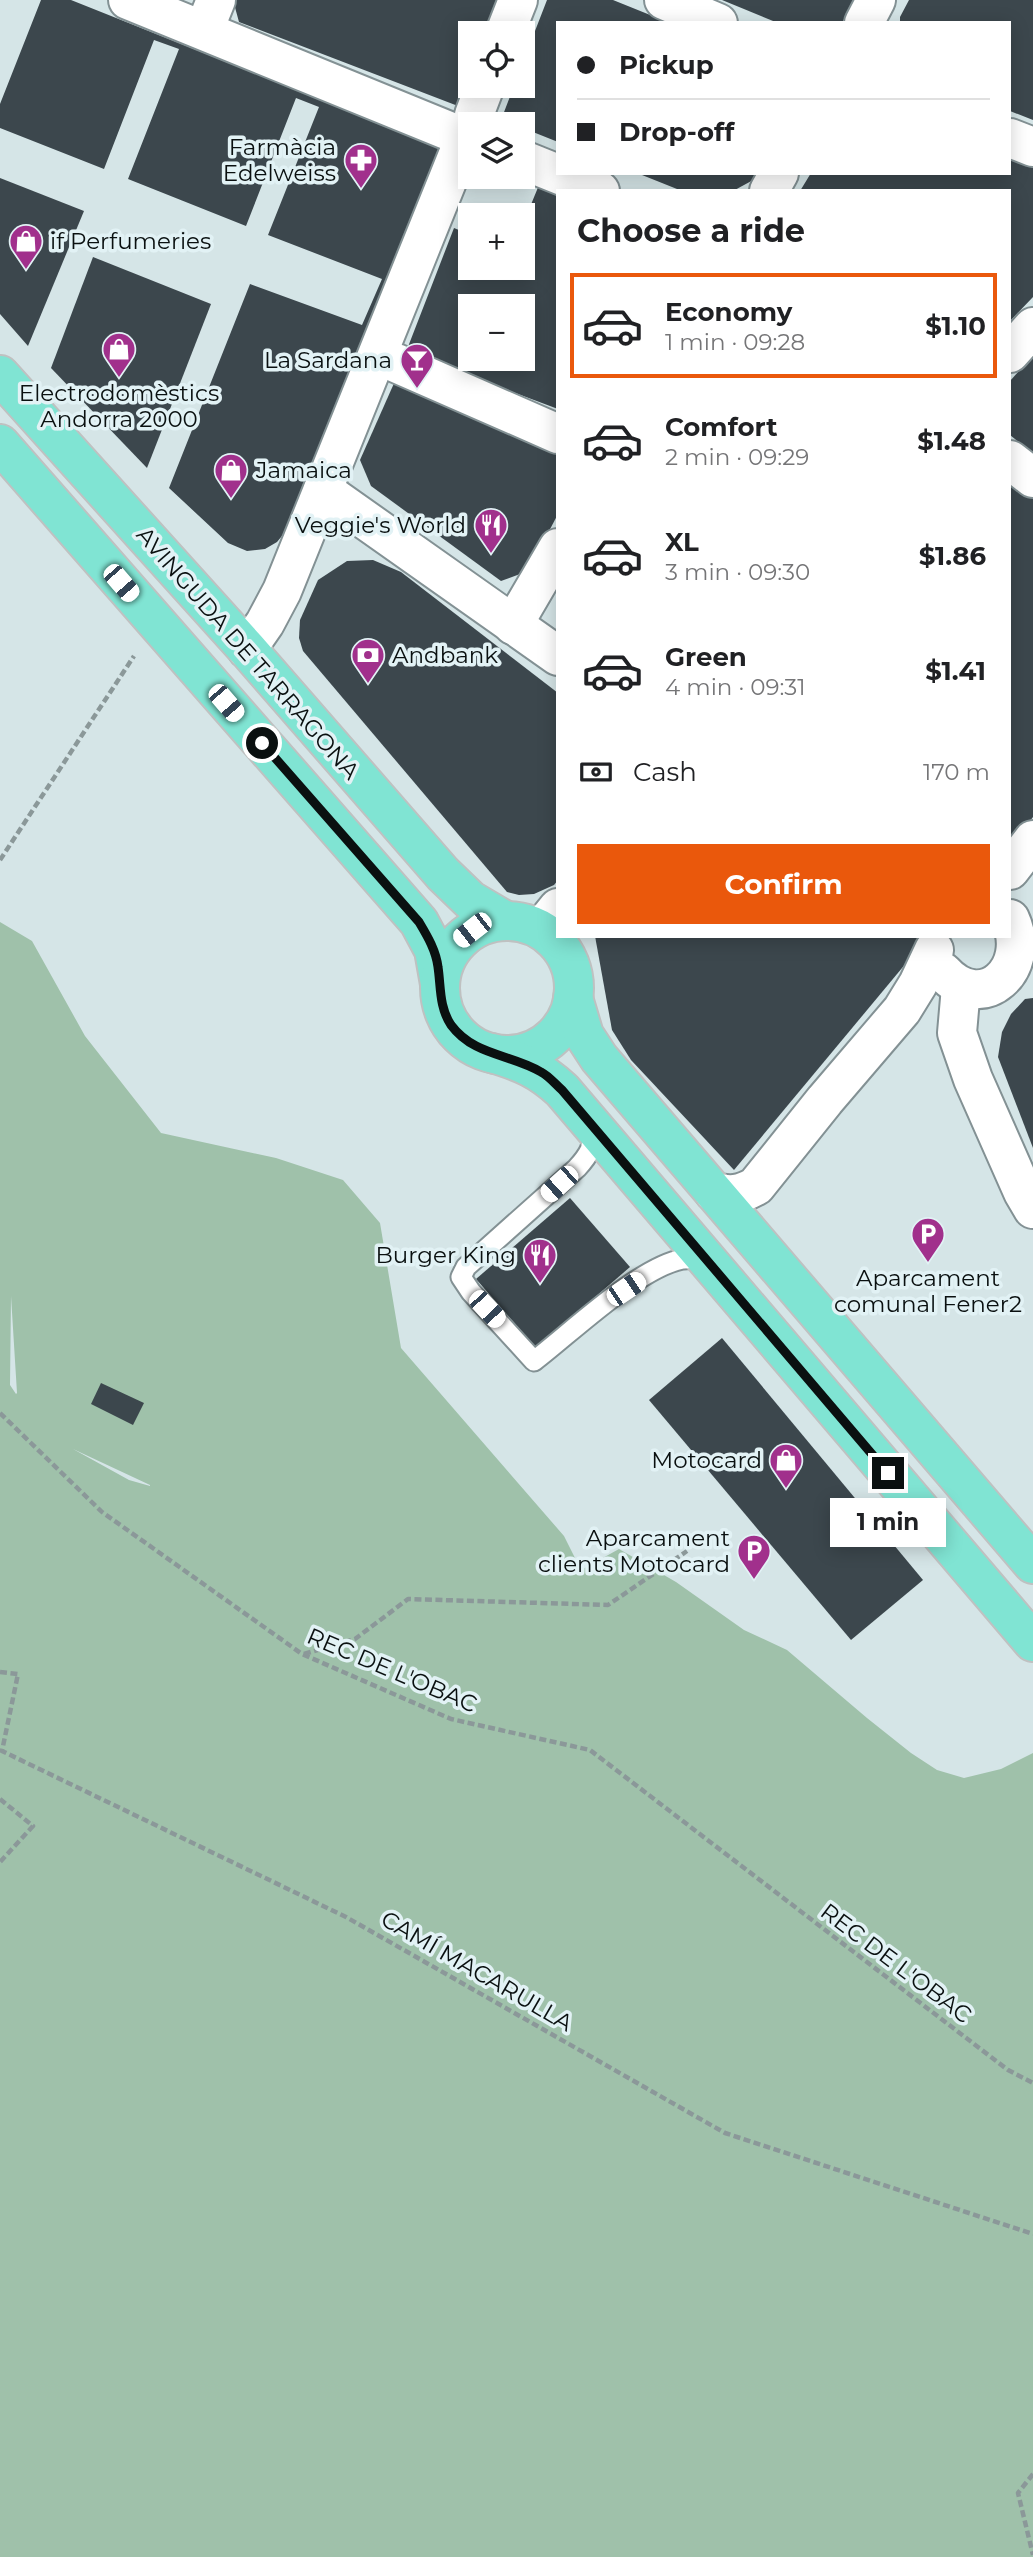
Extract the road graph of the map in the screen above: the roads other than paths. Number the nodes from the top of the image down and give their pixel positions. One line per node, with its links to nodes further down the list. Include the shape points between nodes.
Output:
1 (128, 0): 5 (street)
2 (518, 0): 6 (street)
3 (664, 0): 7 (street)
4 (876, 0): 8 (street)
5 (210, 15): 9 (street)
6 (510, 21)
7 (713, 21)
8 (865, 21)
9 (458, 113)
10 (1011, 138): 11 (street)
11 (1033, 147)
12 (458, 158): 25 (street)
13 (535, 165): 14 (street)
14 (556, 173)
15 (560, 175): 16 (street)
16 (595, 189)
17 (1033, 327): 18 (street)
18 (1011, 352)
19 (396, 363): 21 (street)
20 (0, 375): 28 (highway, AVINGUDA DE TARRAGONA)
21 (556, 433)
22 (0, 444): 36 (highway, via 419,922 434,950)
23 (1011, 461): 24 (street)
24 (1033, 478)
25 (323, 490): 27 (street); 28 (street, via 282,591)
26 (556, 551): 27 (street)
27 (513, 625): 29 (street)
28 (247, 649): 33 (highway, AVINGUDA DE TARRAGONA, via 443,874 470,900)
29 (556, 655)
30 (1033, 839): 31 (street)
31 (1011, 869)
32 (549, 919): 33 (highway); 38 (highway, via 553,939 571,966)
33 (504, 920): 36 (highway, via 487,923 459,940 443,968)
34 (1021, 941): 37 (street, via 1019,957 1006,978 983,990)
35 (934, 943): 37 (street, via 943,974); 41 (street, via 902,1010 756,1185 732,1196)
36 (440, 984): 39 (highway, via 449,1022 463,1039)
37 (961, 987): 42 (street, via 957,1033 978,1091)
38 (573, 998): 39 (highway, via 564,1024 545,1043 520,1054); 41 (highway, via 584,1035 599,1058)
39 (492, 1053): 40 (highway, via 543,1073)
40 (589, 1121): 43 (highway); 43 (lane, via 593,1137 589,1154 466,1267 461,1277 471,1292 534,1361 661,1266)
41 (714, 1192): 44 (highway)
42 (1033, 1209)
43 (706, 1259): 45 (highway)
44 (1033, 1564)
45 (1033, 1642)

